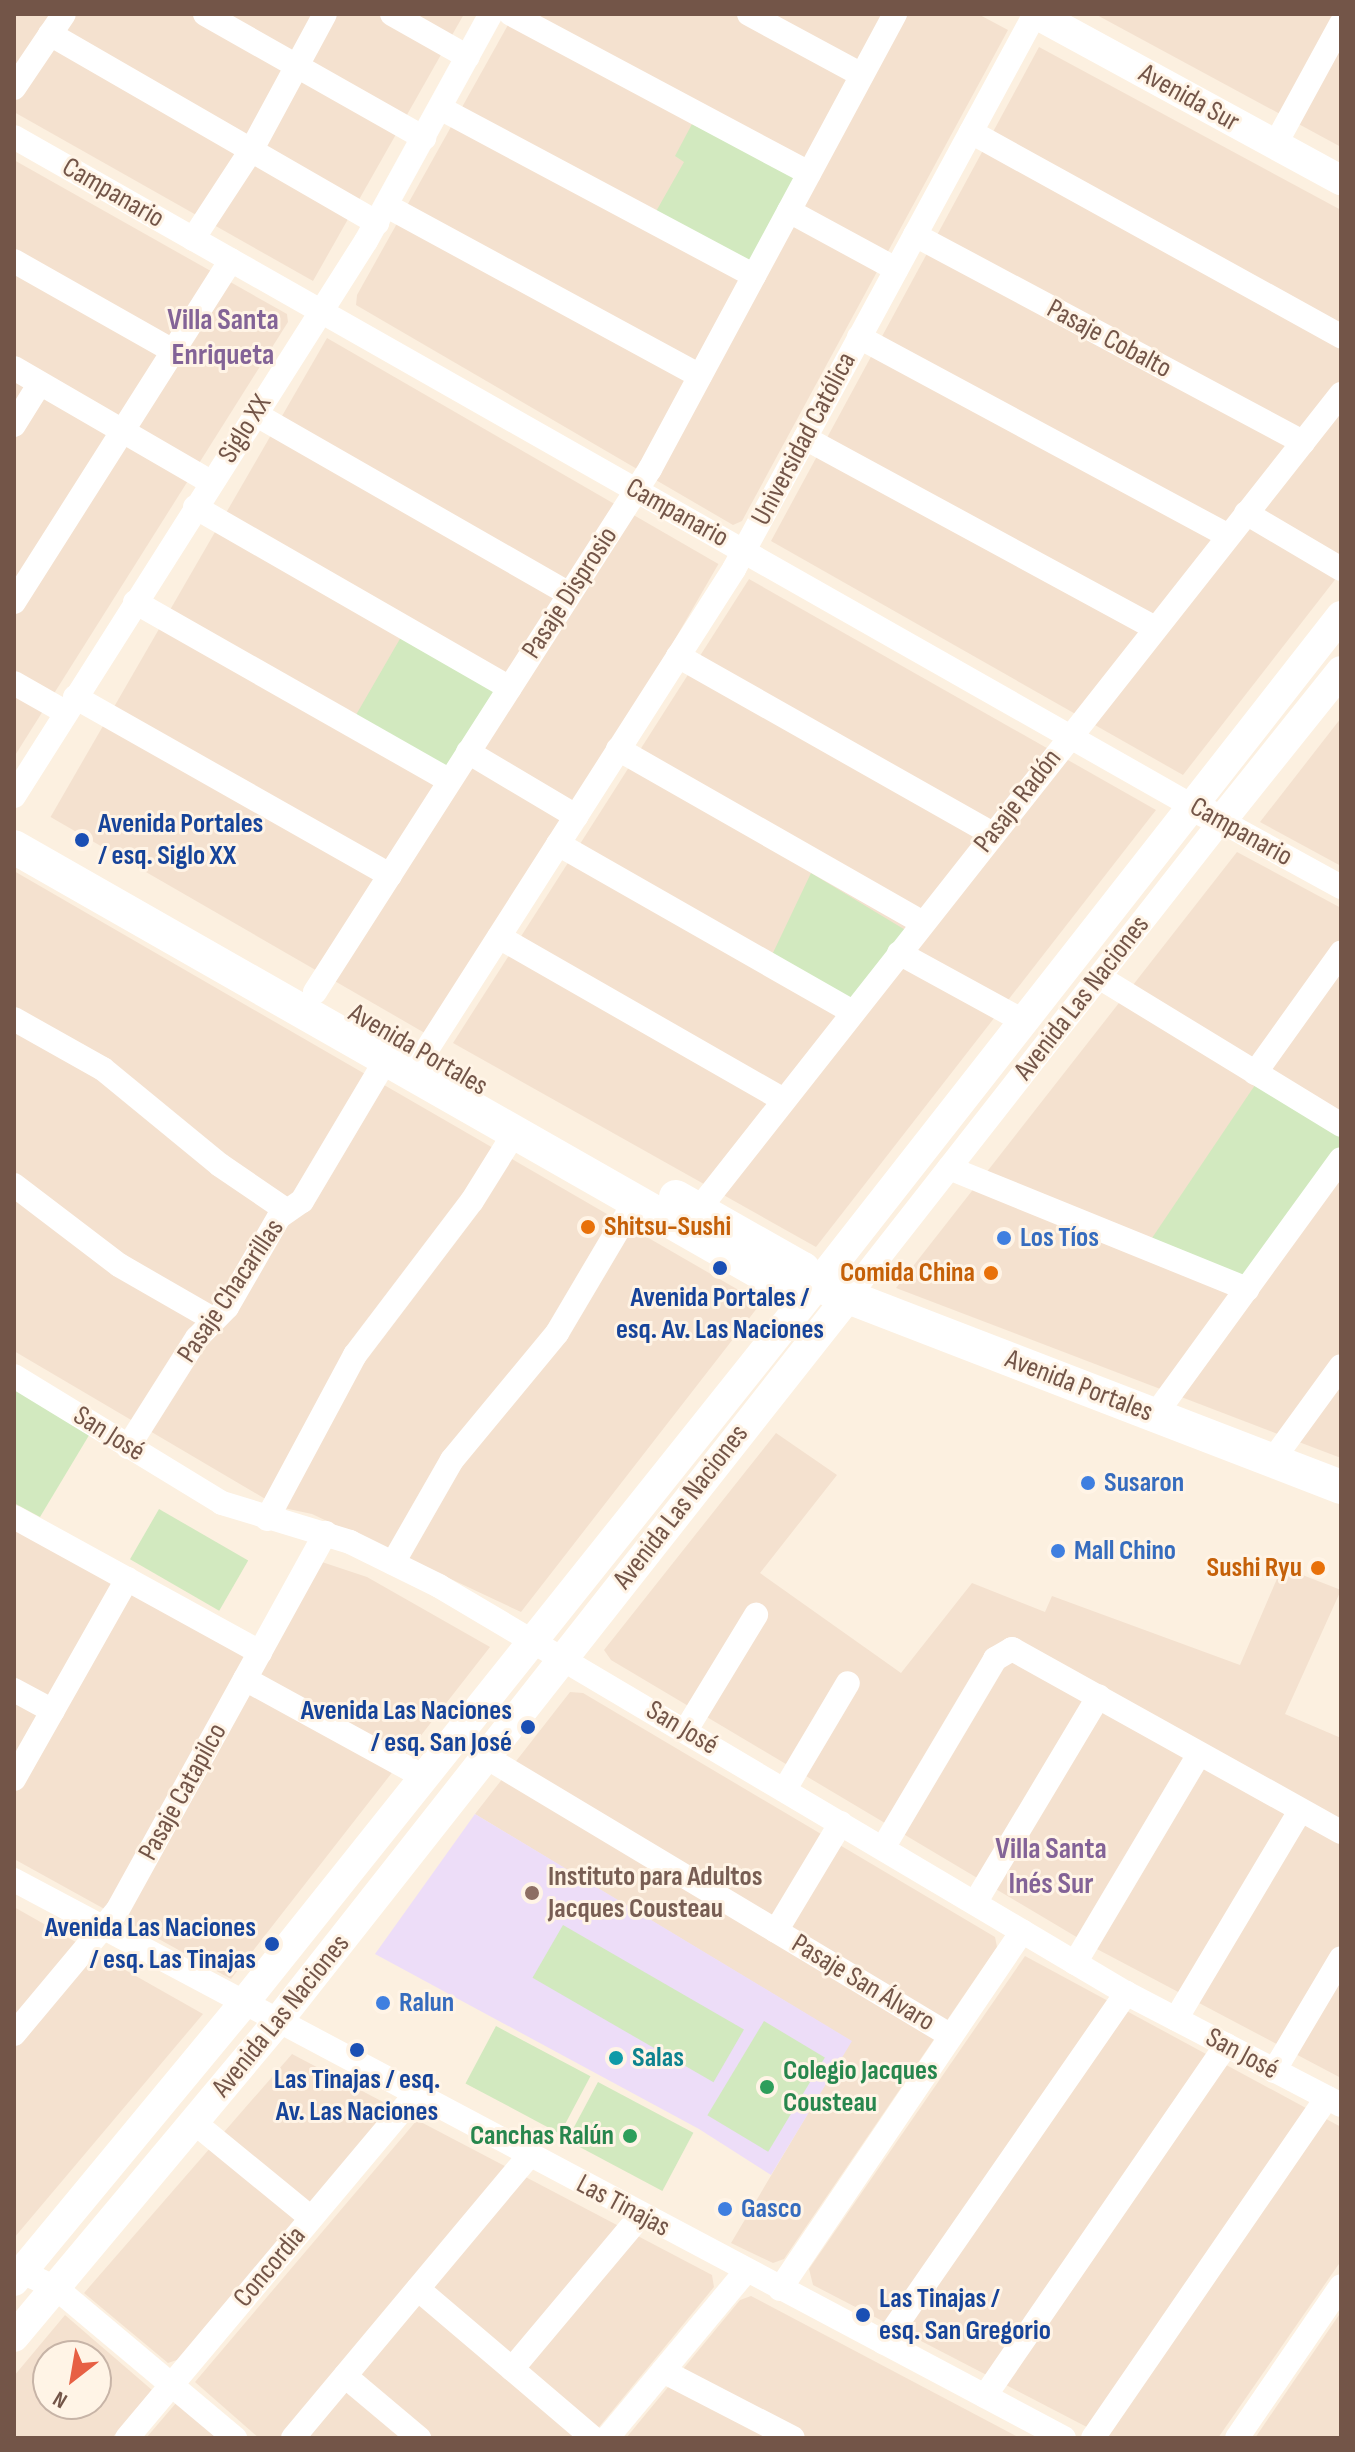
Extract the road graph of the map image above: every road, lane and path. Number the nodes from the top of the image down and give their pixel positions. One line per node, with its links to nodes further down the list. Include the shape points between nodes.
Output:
1 (205, 14): 12 (street)
2 (325, 14): 12 (street)
3 (392, 14): 11 (street)
4 (491, 14): 11 (street, Siglo XX)
5 (511, 14): 21 (street)
6 (749, 14): 13 (street)
7 (895, 14): 13 (street, Pasaje Disprosio)
8 (1049, 17): 16 (street, Universidad Católica); 19 (street, Avenida Sur)
9 (57, 24): 14 (street); 20 (street)
10 (1341, 24): 19 (street)
11 (468, 57): 15 (street, Siglo XX)
12 (297, 66): 18 (street); 20 (street)
13 (862, 75): 21 (street, Pasaje Disprosio)
14 (14, 88)
15 (440, 108): 18 (street, Siglo XX); 30 (street)
16 (971, 132): 25 (street, Universidad Católica); 32 (street)
17 (14, 137): 26 (street, Campanario)
18 (424, 138): 24 (street, Siglo XX)
19 (1275, 145): 22 (street, Avenida Sur)
20 (252, 149): 24 (street); 26 (street)
21 (809, 173): 23 (street, Pasaje Disprosio)
22 (1341, 180)
23 (789, 211): 29 (street); 30 (street, Pasaje Disprosio)
24 (382, 214): 31 (street, Siglo XX); 36 (street)
25 (915, 235): 29 (street, Universidad Católica); 43 (street, Pasaje Cobalto)
26 (193, 239): 27 (street, Campanario)
27 (231, 260): 31 (street, Campanario); 34 (street)
28 (16, 266): 34 (street)
29 (896, 269): 33 (street, Universidad Católica)
30 (754, 276): 36 (street, Pasaje Disprosio)
31 (320, 311): 39 (street, Siglo XX); 45 (street, Campanario)
32 (1341, 336)
33 (859, 337): 42 (street, Universidad Católica); 48 (street)
34 (173, 351): 41 (street)
35 (14, 368): 37 (street)
36 (700, 376): 45 (street, Pasaje Disprosio)
37 (40, 383): 40 (street); 41 (street)
38 (1341, 394): 43 (street, Pasaje Radón)
39 (255, 414): 44 (street, Siglo XX); 51 (street)
40 (14, 425)
41 (122, 431): 44 (street); 52 (street)
42 (805, 438): 49 (street, Universidad Católica); 55 (street)
43 (1303, 442): 47 (street, Pasaje Radón)
44 (211, 482): 46 (street, Siglo XX)
45 (636, 490): 49 (street, Campanario); 51 (street, Pasaje Disprosio)
46 (195, 507): 53 (street, Siglo XX); 59 (street)
47 (1246, 513): 48 (street, Pasaje Radón); 50 (street)
48 (1228, 536): 55 (street, Pasaje Radón)
49 (744, 551): 56 (street, Universidad Católica); 61 (street, Campanario)
50 (1341, 569)
51 (569, 594): 59 (street, Pasaje Disprosio)
52 (14, 602)
53 (135, 602): 60 (street, Siglo XX); 64 (street)
54 (1341, 616): 66 (street, Avenida Las Naciones)
55 (1155, 628): 61 (street, Pasaje Radón)
56 (678, 656): 62 (street, Universidad Católica); 70 (street)
57 (1341, 671): 68 (street, Avenida Las Naciones)
58 (14, 683): 60 (street)
59 (510, 688): 63 (street, Pasaje Disprosio)
60 (70, 705): 65 (street, Siglo XX); 73 (street)
61 (1069, 736): 66 (street, Campanario); 70 (street, Pasaje Radón)
62 (618, 749): 67 (street, Universidad Católica); 75 (street)
63 (468, 752): 64 (street, Pasaje Disprosio); 67 (street)
64 (450, 781): 73 (street, Pasaje Disprosio)
65 (14, 796)
66 (1192, 806): 68 (street, Campanario); 79 (street, Avenida Las Naciones)
67 (576, 816): 71 (street, Universidad Católica)
68 (1221, 821): 74 (street, Campanario); 80 (street, Avenida Las Naciones)
69 (14, 822): 81 (main road, Avenida Portales)
70 (992, 834): 75 (street, Pasaje Radón)
71 (558, 844): 76 (street, Universidad Católica); 82 (street)
72 (14, 847): 86 (main road, Avenida Portales)
73 (390, 875): 81 (street, Pasaje Disprosio)
74 (1341, 887)
75 (923, 923): 77 (street, Pasaje Radón)
76 (499, 937): 85 (street, Universidad Católica); 88 (street)
77 (899, 953): 82 (street, Pasaje Radón); 84 (street)
78 (1341, 953): 87 (street)
79 (1059, 975): 80 (street); 84 (street, Avenida Las Naciones)
80 (1092, 986): 87 (street); 92 (street, Avenida Las Naciones)
81 (315, 992): 85 (main road, Avenida Portales)
82 (853, 1012): 88 (street, Pasaje Radón)
83 (14, 1019): 95 (street, via 103,1069 220,1165)
84 (1023, 1021): 98 (street, Avenida Las Naciones)
85 (424, 1054): 96 (main road, Avenida Portales)
86 (387, 1058): 90 (main road, Avenida Portales); 95 (street, Pasaje Chacarillas, via 302,1201)
87 (1255, 1073): 89 (street)
88 (784, 1100): 96 (street, Pasaje Radón)
89 (1341, 1125)
90 (515, 1132): 94 (main road, Avenida Portales); 107 (street, via 472,1201 355,1355)
91 (1341, 1159): 97 (street)
92 (949, 1168): 97 (street); 98 (street, Avenida Las Naciones)
93 (14, 1185): 99 (street, via 119,1265)
94 (635, 1201): 98 (main road, Avenida Portales, via 777,1282); 109 (street, via 557,1333 452,1460)
95 (286, 1210): 99 (street, Pasaje Chacarillas, via 227,1307)
96 (698, 1210): 98 (main road, Avenida Portales)
97 (1247, 1289): 102 (street)
98 (833, 1291): 102 (main road, Avenida Portales); 112 (street, Avenida Las Naciones); 114 (street, Avenida Las Naciones)
99 (213, 1319): 103 (street, Pasaje Chacarillas)
100 (1341, 1366): 104 (street)
101 (14, 1376): 103 (street, San José)
102 (1155, 1415): 104 (main road, Avenida Portales)
103 (128, 1447): 107 (street, San José, via 222,1503)
104 (1272, 1461): 105 (main road, Avenida Portales)
105 (1341, 1487)
106 (14, 1517): 110 (street)
107 (267, 1519): 108 (street, San José)
108 (326, 1533): 109 (street, San José); 113 (street, Pasaje Catapilco)
109 (393, 1563): 112 (street, San José)
110 (127, 1579): 113 (street); 119 (street)
111 (756, 1615): 120 (street)
112 (532, 1639): 114 (street, San José); 123 (street, Avenida Las Naciones)
113 (260, 1652): 115 (street, Pasaje Catapilco)
114 (563, 1657): 120 (street, San José); 122 (street, Avenida Las Naciones)
115 (245, 1679): 123 (street); 132 (street, Pasaje Catapilco)
116 (848, 1683): 125 (street)
117 (14, 1690): 119 (street)
118 (1099, 1696): 121 (street); 129 (street, via 1017,1649 1007,1649 995,1659); 131 (street)
119 (53, 1711): 124 (street)
120 (686, 1730): 125 (street, San José)
121 (1199, 1754): 126 (street); 136 (street)
122 (486, 1757): 133 (street, Pasaje San Álvaro); 140 (street, Avenida Las Naciones)
123 (422, 1776): 138 (street, Avenida Las Naciones)
124 (14, 1779)
125 (785, 1789): 127 (street, San José)
126 (1300, 1811): 128 (street); 139 (street)
127 (841, 1823): 129 (street, San José); 133 (street)
128 (1341, 1832)
129 (883, 1848): 131 (street, San José)
130 (14, 1880): 132 (street, Las Tinajas)
131 (975, 1903): 134 (street, San José)
132 (105, 1929): 138 (street, Las Tinajas); 141 (street, Pasaje Catapilco)
133 (776, 1931): 142 (street, Pasaje San Álvaro)
134 (1022, 1931): 136 (street, San José); 142 (street)
135 (1341, 1958): 144 (street)
136 (1075, 1963): 137 (street, San José)
137 (1126, 1993): 139 (street, San José); 158 (street)
138 (243, 2004): 140 (street, Las Tinajas); 152 (street, Avenida Las Naciones)
139 (1176, 2019): 143 (street, San José)
140 (277, 2022): 145 (street, Las Tinajas); 147 (street, Avenida Las Naciones)
141 (14, 2034)
142 (951, 2036): 156 (street)
143 (1226, 2045): 144 (street, San José); 163 (street)
144 (1274, 2071): 146 (street, San José)
145 (414, 2096): 148 (street, Las Tinajas); 150 (street, Concordia)
146 (1334, 2102): 172 (street)
147 (195, 2123): 150 (street); 154 (street, Avenida Las Naciones)
148 (529, 2156): 149 (street, Las Tinajas); 155 (street)
149 (641, 2215): 151 (street, Las Tinajas); 159 (street)
150 (311, 2218): 162 (street, Concordia)
151 (746, 2271): 156 (street, Las Tinajas); 160 (street)
152 (17, 2274): 154 (street)
153 (1341, 2286): 173 (street)
154 (56, 2288): 157 (street, Avenida Las Naciones); 162 (street)
155 (418, 2289): 159 (street); 161 (street)
156 (780, 2289): 158 (street, Las Tinajas)
157 (14, 2337)
158 (884, 2343): 163 (street, Las Tinajas)
159 (512, 2369): 168 (street)
160 (663, 2371): 169 (street); 170 (street)
161 (345, 2376): 166 (street); 167 (street)
162 (172, 2385): 164 (street, Concordia); 165 (street)
163 (985, 2396): 171 (street, Las Tinajas)
164 (127, 2438)
165 (235, 2438)
166 (293, 2438)
167 (419, 2438)
168 (593, 2438)
169 (607, 2438)
170 (793, 2438)
171 (1064, 2438)
172 (1093, 2438)
173 (1237, 2438)

